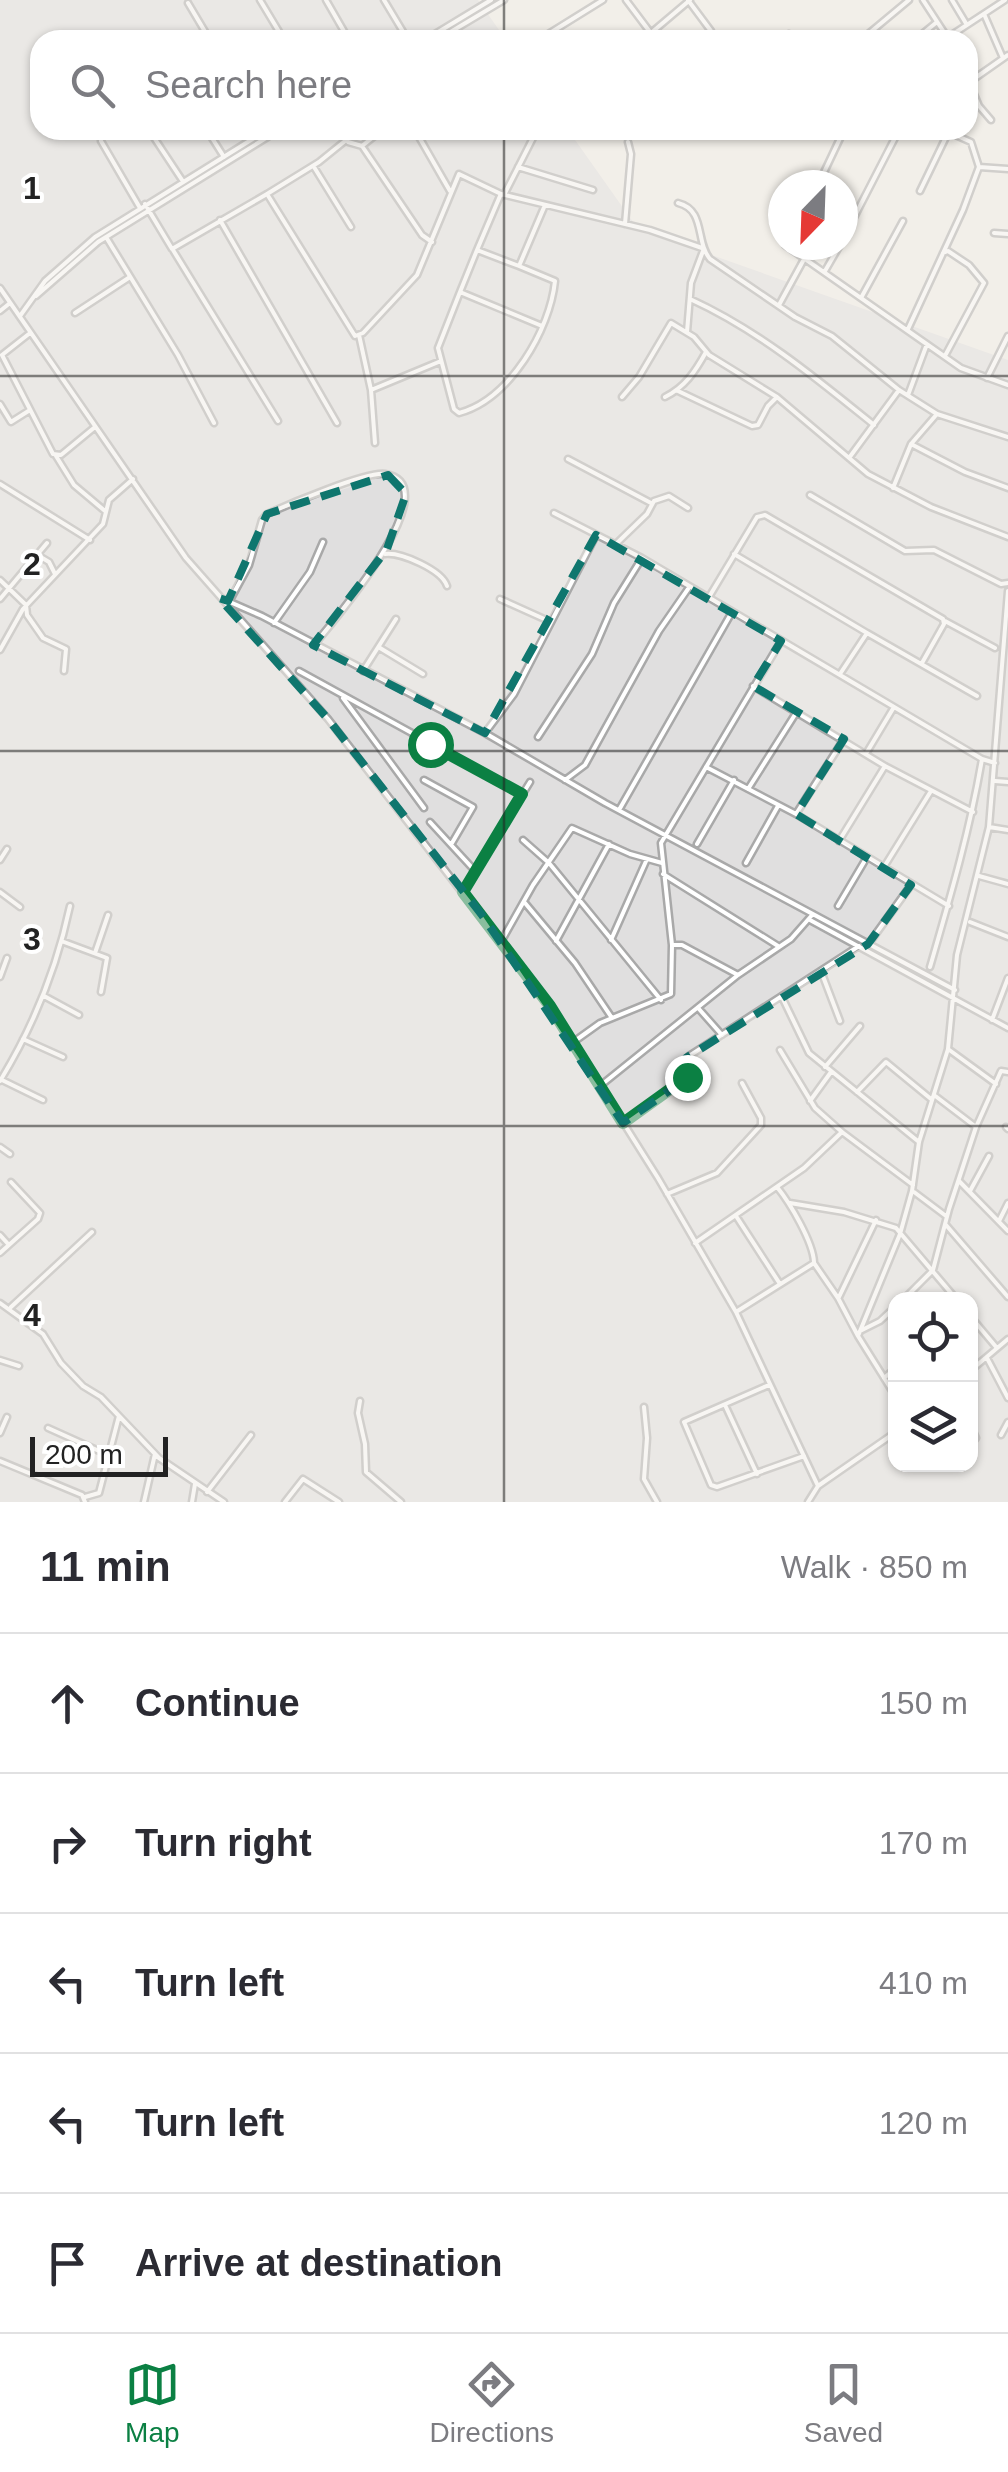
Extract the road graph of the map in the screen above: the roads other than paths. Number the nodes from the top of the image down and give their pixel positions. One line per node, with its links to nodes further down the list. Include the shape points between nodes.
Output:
1 (260, 0): 18 (street)
2 (326, 0): 19 (street)
3 (384, 0): 20 (street)
4 (504, 0): 13 (street)
5 (603, 0): 23 (street)
6 (626, 0): 24 (street)
7 (689, 0): 25 (street); 26 (street)
8 (909, 0): 27 (street)
9 (923, 0): 15 (street)
10 (952, 0): 16 (street)
11 (1004, 0): 14 (street)
12 (188, 3): 17 (street)
13 (488, 4): 21 (street); 22 (street)
14 (984, 14): 16 (street); 31 (street)
15 (937, 22): 28 (street); 29 (street)
16 (966, 25): 30 (street)
17 (204, 30)
18 (278, 30)
19 (343, 30)
20 (402, 30)
21 (442, 30)
22 (451, 30)
23 (554, 30)
24 (649, 30)
25 (654, 30)
26 (711, 30)
27 (873, 30)
28 (927, 30)
29 (942, 30)
30 (960, 30)
31 (1005, 57): 32 (street)
32 (978, 75)
33 (978, 106): 34 (street)
34 (991, 120)
35 (156, 140): 56 (street)
36 (213, 140): 50 (street)
37 (253, 140): 50 (street)
38 (345, 140): 51 (street)
39 (347, 140): 49 (street)
40 (370, 140): 49 (street)
41 (421, 140): 58 (street)
42 (532, 140): 53 (street)
43 (839, 140): 55 (street)
44 (894, 140): 65 (street)
45 (942, 140): 59 (street)
46 (966, 140): 52 (street)
47 (101, 141): 64 (street)
48 (628, 142): 68 (street)
49 (362, 146): 73 (street)
50 (225, 159): 56 (street); 64 (street)
51 (314, 166): 60 (street); 69 (street)
52 (980, 166): 54 (street); 77 (street)
53 (518, 167): 57 (street); 61 (street)
54 (1008, 169)
55 (825, 170)
56 (182, 180): 64 (street)
57 (593, 190)
58 (450, 191): 61 (street, via 462,174); 73 (street)
59 (920, 191)
60 (268, 194): 66 (street); 98 (street, via 348,330)
61 (502, 195): 63 (street); 75 (street)
62 (678, 203): 76 (street, via 694,212)
63 (546, 205): 68 (street); 81 (street)
64 (144, 207): 72 (street); 74 (street); 86 (street, via 66,260)
65 (858, 209)
66 (220, 220): 74 (street); 119 (street)
67 (902, 221): 87 (street)
68 (625, 224): 76 (street)
69 (351, 227)
70 (994, 233): 71 (street)
71 (1008, 234)
72 (106, 237): 83 (street); 86 (street)
73 (432, 242): 98 (street, via 417,275)
74 (172, 249): 117 (street)
75 (478, 250): 81 (street); 85 (street)
76 (703, 250): 88 (street); 90 (street)
77 (943, 253): 95 (street); 103 (street, via 964,261 984,283)
78 (803, 260): 90 (street)
79 (805, 260): 82 (street)
80 (831, 260): 82 (street)
81 (520, 266): 94 (street, via 556,281)
82 (824, 273): 87 (street)
83 (130, 277): 92 (street); 118 (street)
84 (0, 288): 89 (street)
85 (460, 292): 94 (street); 104 (street, via 440,340)
86 (36, 296): 93 (street)
87 (860, 298): 95 (street)
88 (690, 299): 96 (street); 120 (street, via 774,348)
89 (10, 304): 91 (street); 93 (street)
90 (779, 305): 109 (street, via 832,336)
91 (0, 311)
92 (75, 313)
93 (20, 316): 97 (street)
94 (543, 326): 104 (street, via 531,353 500,387 464,412 454,409)
95 (908, 330): 100 (street)
96 (687, 332): 101 (street); 111 (street, via 671,323)
97 (30, 333): 102 (street); 121 (street)
98 (359, 335): 107 (street)
99 (1008, 336): 105 (street)
100 (927, 344): 103 (street); 110 (street)
101 (706, 352): 108 (street); 113 (street)
102 (1, 356): 115 (street)
103 (945, 356): 105 (street)
104 (441, 362): 107 (street)
105 (987, 378): 106 (street)
106 (1008, 385)
107 (371, 390): 123 (street)
108 (678, 390): 112 (street); 113 (street, via 752,426)
109 (899, 390): 110 (street); 120 (street)
110 (908, 396): 116 (street)
111 (622, 397)
112 (665, 397)
113 (777, 397): 126 (street)
114 (0, 404): 115 (street, via 12,422)
115 (30, 410): 125 (street)
116 (938, 414): 122 (street); 124 (street)
117 (278, 421)
118 (214, 422)
119 (338, 423)
120 (874, 425): 126 (street)
121 (94, 427): 125 (street); 128 (street)
122 (1008, 438)
123 (375, 442)
124 (911, 444): 130 (street); 131 (street)
125 (56, 456): 135 (street, via 74,485)
126 (849, 458): 130 (street)
127 (568, 459): 133 (street)
128 (133, 480): 135 (street, via 109,500); 157 (street)
129 (0, 484): 139 (street)
130 (893, 488): 138 (street)
131 (1008, 488)
132 (810, 494): 151 (street, via 905,551 934,550)
133 (651, 503): 134 (street, via 669,496); 142 (street)
134 (688, 508)
135 (107, 512): 139 (street)
136 (554, 513): 137 (street)
137 (596, 536): 142 (street); 165 (street)
138 (1008, 537)
139 (90, 540): 148 (street)
140 (47, 542): 144 (street)
141 (323, 542): 166 (street)
142 (616, 544): 146 (street)
143 (734, 554): 158 (street); 164 (street, via 757,517 765,515); 168 (street)
144 (38, 555): 147 (street); 154 (street)
145 (382, 555): 152 (street, via 400,554 439,572); 160 (street, via 406,494 381,474 264,516); 170 (street)
146 (642, 558): 153 (street); 186 (street)
147 (49, 562): 148 (street); 149 (street)
148 (67, 563): 149 (street)
149 (56, 574): 161 (street)
150 (0, 580): 154 (street)
151 (1008, 584)
152 (447, 586)
153 (689, 587): 158 (street); 194 (street, via 584,765)
154 (9, 589): 156 (street); 161 (street)
155 (1008, 591): 167 (street)
156 (0, 598)
157 (219, 598): 160 (street); 230 (street, via 328,719)
158 (709, 598): 162 (street)
159 (500, 599): 165 (street)
160 (229, 602): 166 (street)
161 (26, 606): 173 (street); 175 (street, via 42,638 66,649)
162 (732, 612): 169 (street); 204 (street)
163 (396, 619): 171 (street)
164 (945, 621): 172 (street); 174 (street)
165 (551, 622): 185 (street)
166 (274, 623): 170 (street)
167 (1007, 626): 190 (street)
168 (867, 633): 174 (street); 179 (street)
169 (781, 640): 179 (street); 180 (street)
170 (314, 645): 177 (street)
171 (379, 648): 177 (street); 178 (street)
172 (995, 648)
173 (0, 650)
174 (922, 664): 182 (street)
175 (64, 670)
176 (299, 671): 181 (street)
177 (363, 671): 185 (street)
178 (423, 674)
179 (840, 674): 183 (street)
180 (753, 686): 184 (street); 192 (street)
181 (340, 694): 201 (street); 203 (street)
182 (977, 696)
183 (894, 706): 188 (street); 189 (street)
184 (796, 713): 187 (street); 199 (street)
185 (485, 733): 194 (street)
186 (538, 737)
187 (844, 739): 188 (street); 206 (street)
188 (867, 752): 191 (street)
189 (982, 759): 190 (street); 205 (street)
190 (996, 763): 196 (street)
191 (885, 766): 200 (street); 212 (street)
192 (706, 767): 195 (street); 210 (street)
193 (424, 780): 213 (street, via 473,807)
194 (564, 780): 204 (street)
195 (734, 780): 199 (street); 215 (street)
196 (995, 781): 198 (street); 208 (street)
197 (530, 782): 201 (street)
198 (1008, 782)
199 (748, 789): 202 (street)
200 (932, 791): 205 (street); 223 (street)
201 (522, 794): 224 (street)
202 (778, 806): 206 (street); 220 (street)
203 (424, 808)
204 (619, 810): 210 (street)
205 (973, 812): 235 (street)
206 (796, 814): 212 (street)
207 (430, 822): 213 (street)
208 (990, 826): 209 (street); 226 (street)
209 (1008, 830)
210 (668, 836): 222 (street, via 661,844); 238 (street)
211 (523, 840): 221 (street)
212 (839, 841): 217 (street)
213 (452, 843): 224 (street)
214 (609, 844): 218 (street); 221 (street, via 572,828); 231 (street)
215 (696, 844)
216 (7, 849): 219 (street)
217 (867, 857): 223 (street); 234 (street)
218 (647, 859): 222 (street); 242 (street)
219 (0, 860)
220 (746, 863)
221 (549, 864): 231 (street); 232 (street)
222 (662, 864): 225 (street)
223 (884, 868): 228 (street)
224 (476, 872): 230 (street)
225 (663, 874): 245 (street); 247 (street)
226 (978, 876): 227 (street); 239 (street)
227 (1008, 884)
228 (911, 885): 235 (street); 246 (street)
229 (0, 892): 236 (street)
230 (463, 892): 243 (street)
231 (578, 900): 241 (street); 242 (street)
232 (525, 903): 241 (street); 243 (street)
233 (70, 906): 244 (street)
234 (838, 906)
235 (948, 906): 250 (street)
236 (20, 907)
237 (108, 915): 248 (street)
238 (811, 917): 246 (street); 247 (street)
239 (968, 922): 240 (street); 255 (street)
240 (1008, 936)
241 (556, 940): 263 (street)
242 (611, 940): 260 (street)
243 (502, 941): 270 (street)
244 (62, 942): 248 (street); 257 (street)
245 (672, 945): 252 (street); 260 (street, via 673,988)
246 (864, 945): 251 (street); 255 (street); 259 (street)
247 (778, 946): 252 (street)
248 (96, 954): 256 (street, via 108,962)
249 (7, 958): 253 (street)
250 (930, 967)
251 (821, 971): 258 (street); 265 (street)
252 (738, 975): 261 (street)
253 (0, 977)
254 (1008, 978): 264 (street)
255 (955, 990): 259 (street)
256 (101, 992)
257 (42, 996): 262 (street); 269 (street)
258 (782, 997): 268 (street); 274 (street, via 808,1051)
259 (954, 999): 264 (street); 271 (street)
260 (661, 1000): 263 (street)
261 (698, 1007): 268 (street); 280 (street)
262 (79, 1015)
263 (612, 1018): 270 (street)
264 (992, 1020): 267 (street)
265 (840, 1021)
266 (860, 1026): 274 (street)
267 (1008, 1028)
268 (722, 1035): 285 (street, via 689,1056 686,1079)
269 (23, 1039): 273 (street); 277 (street)
270 (572, 1043): 280 (street)
271 (948, 1049): 279 (street); 282 (street)
272 (780, 1050): 284 (street)
273 (63, 1057)
274 (824, 1067): 275 (street)
275 (831, 1072): 281 (street); 284 (street)
276 (1008, 1072): 279 (street, via 1000,1071)
277 (0, 1080): 283 (street)
278 (742, 1084): 297 (street, via 760,1128 716,1173)
279 (996, 1084): 286 (street)
280 (599, 1087): 285 (street)
281 (858, 1092): 282 (street, via 886,1062); 288 (street)
282 (933, 1098): 286 (street); 288 (street)
283 (43, 1100)
284 (810, 1102): 287 (street)
285 (623, 1123): 297 (street)
286 (976, 1128): 292 (street)
287 (842, 1132): 294 (street); 295 (street)
288 (920, 1142): 295 (street)
289 (0, 1146): 290 (street)
290 (10, 1154)
291 (990, 1156): 296 (street)
292 (959, 1181): 296 (street); 301 (street)
293 (11, 1182): 310 (street, via 40,1213)
294 (777, 1187): 298 (street); 300 (street)
295 (912, 1188): 301 (street); 305 (street)
296 (970, 1192): 303 (street)
297 (667, 1194): 309 (street)
298 (790, 1202): 302 (street); 312 (street)
299 (1008, 1203): 303 (street)
300 (736, 1216): 309 (street); 314 (street)
301 (946, 1216): 304 (street)
302 (876, 1220): 305 (street); 318 (street)
303 (999, 1222): 306 (street)
304 (944, 1223): 313 (street); 317 (street)
305 (901, 1231): 313 (street); 324 (street)
306 (1008, 1231)
307 (92, 1232): 320 (street)
308 (0, 1235): 310 (street)
309 (695, 1243): 321 (street)
310 (9, 1244): 311 (street)
311 (0, 1252)
312 (814, 1263): 314 (street); 318 (street)
313 (934, 1270): 315 (street); 316 (street)
314 (780, 1284): 321 (street)
315 (911, 1292)
316 (951, 1292)
317 (1008, 1297)
318 (838, 1298): 324 (street)
319 (0, 1302): 320 (street)
320 (10, 1308): 339 (street)
321 (736, 1312): 334 (street)
322 (888, 1314): 324 (street)
323 (978, 1325): 326 (street)
324 (859, 1334): 332 (street)
325 (1008, 1339): 326 (street)
326 (997, 1348): 327 (street)
327 (986, 1358): 329 (street); 335 (street)
328 (0, 1360): 330 (street)
329 (978, 1364)
330 (19, 1366)
331 (888, 1375): 332 (street)
332 (884, 1378): 333 (street)
333 (888, 1384)
334 (769, 1385): 337 (street); 349 (street)
335 (1008, 1398)
336 (360, 1400): 361 (street, via 366,1472)
337 (725, 1404): 351 (street); 351 (street, via 684,1422 711,1485)
338 (644, 1407): 362 (street, via 644,1479)
339 (119, 1416): 347 (street); 348 (street)
340 (7, 1417): 343 (street)
341 (1008, 1422): 345 (street)
342 (48, 1428): 348 (street)
343 (0, 1433)
344 (250, 1435): 354 (street)
345 (1001, 1436)
346 (888, 1438): 353 (street)
347 (155, 1454): 352 (street); 356 (street)
348 (108, 1455): 355 (street, via 98,1493)
349 (804, 1456): 351 (street); 353 (street)
350 (0, 1460): 355 (street)
351 (757, 1474)
352 (195, 1484): 354 (street); 357 (street)
353 (818, 1486): 363 (street)
354 (207, 1492): 358 (street)
355 (84, 1500)
356 (144, 1502)
357 (192, 1502)
358 (224, 1502)
359 (285, 1502): 360 (street, via 302,1479)
360 (339, 1502)
361 (401, 1502)
362 (656, 1502)
363 (808, 1502)

